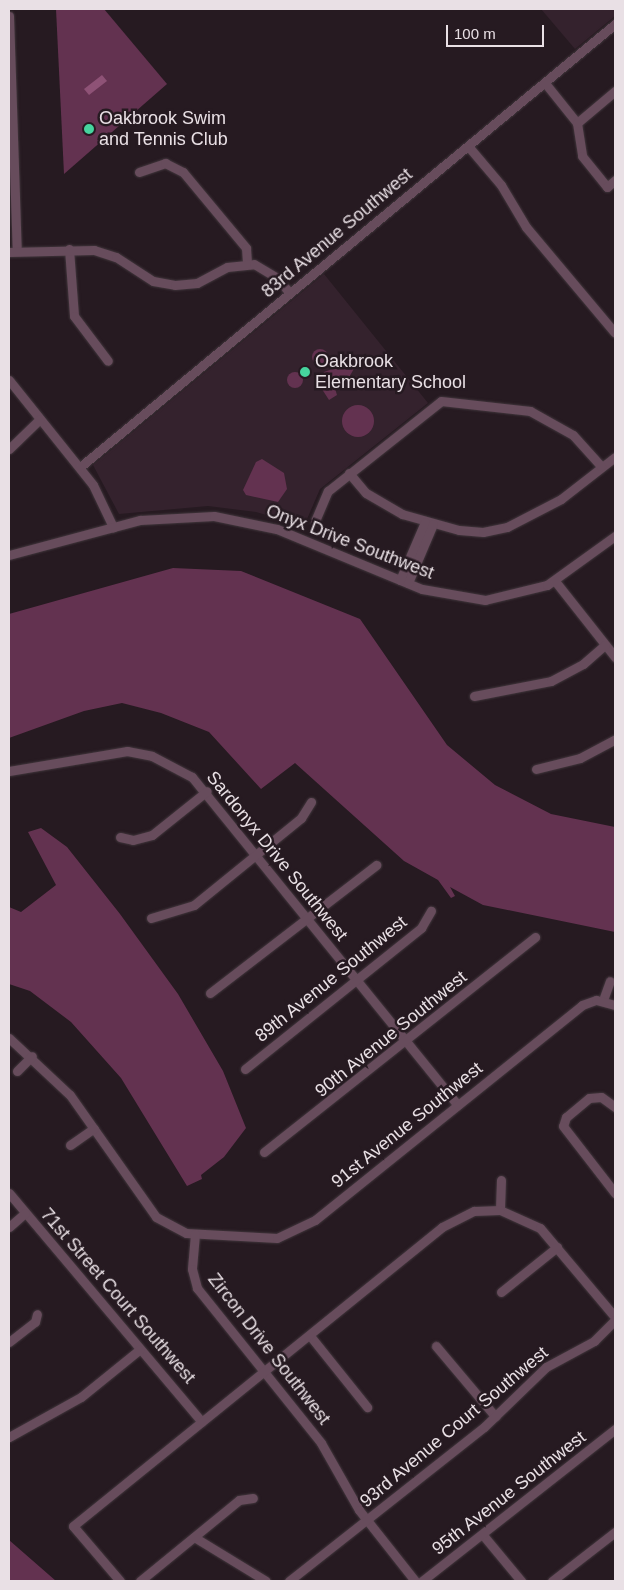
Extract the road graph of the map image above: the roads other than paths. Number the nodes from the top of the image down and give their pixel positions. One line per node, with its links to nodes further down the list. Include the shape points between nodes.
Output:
1 (9, 16): 7 (street)
2 (615, 24): 3 (street, 83rd Avenue Southwest)
3 (545, 83): 5 (street); 6 (street, 83rd Avenue Southwest)
4 (615, 91): 5 (street)
5 (576, 123): 9 (street, via 582,156 607,187)
6 (468, 146): 13 (street, 83rd Avenue Southwest); 14 (street, via 501,185 526,227)
7 (11, 156): 11 (street)
8 (139, 172): 12 (street, via 165,163 183,172 246,248)
9 (615, 180)
10 (69, 249): 11 (street); 12 (street, via 104,252 154,281 175,286 197,283 227,267); 15 (street, via 74,316)
11 (13, 252)
12 (247, 264): 13 (street, via 268,271)
13 (290, 293): 21 (street, 83rd Avenue Southwest)
14 (615, 333)
15 (108, 361)
16 (9, 380): 17 (street)
17 (40, 419): 18 (street); 21 (street)
18 (9, 449)
19 (615, 457): 20 (street)
20 (600, 466): 22 (street, via 573,435 530,411 441,402); 24 (street, via 561,499 507,527 483,532)
21 (80, 467): 25 (street, via 103,500)
22 (349, 473): 23 (street, via 328,491); 24 (street, via 379,501)
23 (315, 521)
24 (429, 523): 29 (street)
25 (113, 527): 27 (street, Onyx Drive Southwest); 29 (street, Onyx Drive Southwest, via 166,516 239,520 294,535)
26 (615, 536): 28 (street, Onyx Drive Southwest)
27 (9, 555)
28 (555, 581): 29 (street, Onyx Drive Southwest, via 523,593 485,600 459,598); 30 (street)
29 (404, 582)
30 (605, 645): 31 (street); 32 (street, via 551,681)
31 (615, 657)
32 (474, 696)
33 (615, 739): 34 (street, via 580,758)
34 (536, 769)
35 (9, 771): 36 (street, Sardonyx Drive Southwest, via 127,751 168,762)
36 (207, 791): 38 (street, via 152,835 133,840); 39 (street, Sardonyx Drive Southwest)
37 (311, 802): 39 (street, via 301,818)
38 (120, 836)
39 (257, 854): 42 (street, via 190,908); 43 (street, Sardonyx Drive Southwest)
40 (376, 865): 43 (street)
41 (431, 911): 45 (street, 89th Avenue Southwest, via 421,928)
42 (151, 918)
43 (306, 918): 45 (street, Sardonyx Drive Southwest); 47 (street)
44 (535, 937): 51 (street, 90th Avenue Southwest)
45 (356, 980): 51 (street, Sardonyx Drive Southwest); 53 (street, 89th Avenue Southwest)
46 (610, 981): 48 (street)
47 (210, 993)
48 (603, 1000): 49 (street); 55 (street, 91st Avenue Southwest, via 582,1005)
49 (615, 1005)
50 (9, 1038): 52 (street)
51 (407, 1042): 55 (street, Sardonyx Drive Southwest); 59 (street, 90th Avenue Southwest)
52 (32, 1056): 54 (street); 57 (street)
53 (245, 1069)
54 (17, 1071)
55 (458, 1105): 66 (street, 91st Avenue Southwest, via 302,1228 277,1238)
56 (615, 1107): 61 (street, via 594,1096 566,1117 564,1130)
57 (94, 1128): 58 (street); 66 (street, via 148,1209 168,1226)
58 (70, 1145)
59 (264, 1152)
60 (501, 1180): 63 (street)
61 (613, 1186)
62 (9, 1193): 64 (street, 71st Street Court Southwest)
63 (500, 1210): 67 (street, via 530,1220); 71 (street, via 474,1211 452,1220)
64 (26, 1213): 65 (street); 74 (street, 71st Street Court Southwest)
65 (9, 1227)
66 (195, 1234): 75 (street, Zircon Drive Southwest, via 195,1283)
67 (557, 1247): 68 (street); 70 (street)
68 (502, 1292)
69 (37, 1314): 72 (street, via 30,1327)
70 (615, 1319): 77 (street, 93rd Avenue Court Southwest, via 594,1341 532,1378)
71 (311, 1337): 75 (street); 76 (street)
72 (9, 1342)
73 (436, 1346): 77 (street)
74 (139, 1350): 78 (street, 71st Street Court Southwest); 80 (street, via 81,1398)
75 (264, 1373): 78 (street); 82 (street, Zircon Drive Southwest, via 321,1443)
76 (367, 1407)
77 (495, 1416): 82 (street, 93rd Avenue Court Southwest)
78 (202, 1422): 86 (street, via 73,1526)
79 (615, 1429): 84 (street, 95th Avenue Southwest)
80 (9, 1437)
81 (253, 1498): 85 (street, via 239,1500)
82 (367, 1520): 89 (street, 93rd Avenue Court Southwest); 90 (street, Zircon Drive Southwest)
83 (615, 1532): 93 (street)
84 (483, 1535): 91 (street, 95th Avenue Southwest); 92 (street)
85 (194, 1537): 87 (street); 88 (street)
86 (120, 1581)
87 (140, 1581)
88 (266, 1581)
89 (289, 1581)
90 (415, 1581)
91 (422, 1581)
92 (521, 1581)
93 (552, 1581)

